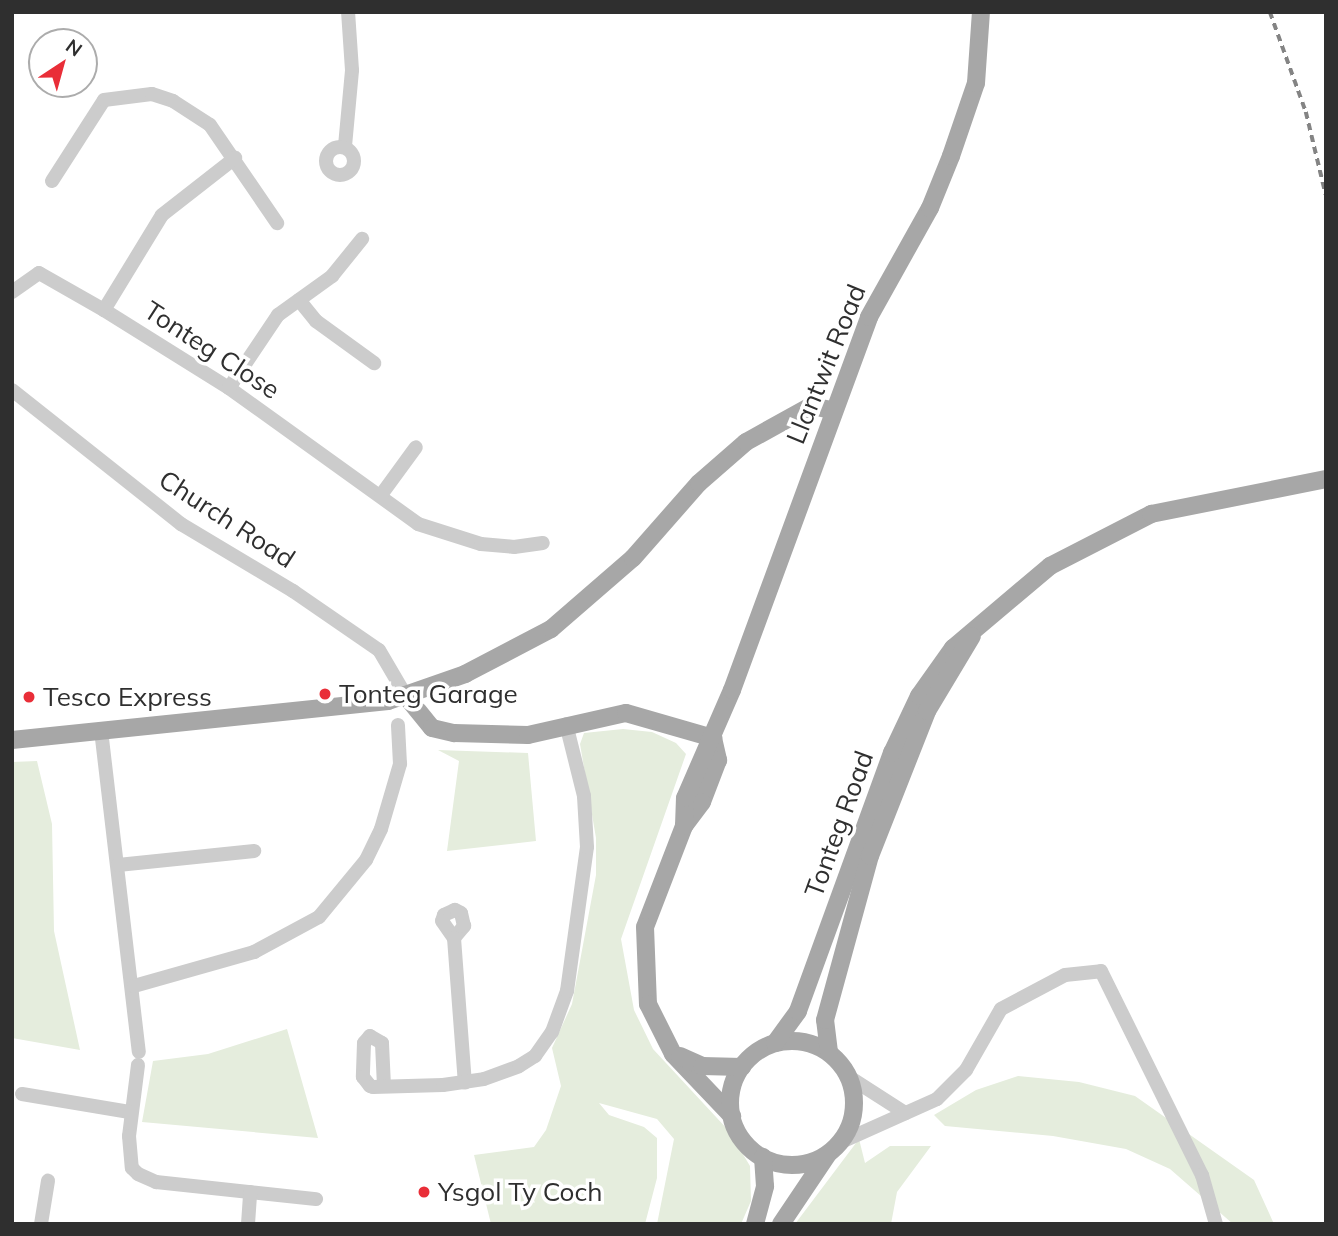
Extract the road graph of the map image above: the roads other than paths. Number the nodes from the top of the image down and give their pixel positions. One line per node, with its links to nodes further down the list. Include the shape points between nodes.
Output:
1 (348, 12): 3 (street, via 352,70)
2 (981, 12): 14 (main road, Llantwit Road, via 976,83 951,156 930,208 869,317)
3 (345, 146)
4 (235, 158): 5 (street, via 193,111 152,94 131,94 104,100); 6 (street); 10 (street, via 162,215)
5 (52, 181)
6 (276, 223)
7 (362, 239): 9 (street, via 332,276)
8 (12, 292): 10 (street, Tonteg Close, via 40,273)
9 (299, 300): 11 (street, via 316,321); 12 (street, via 278,315)
10 (104, 310): 12 (street, Tonteg Close)
11 (374, 363)
12 (229, 388): 17 (street, Tonteg Close)
13 (12, 390): 20 (street, Church Road, via 181,524 293,591 379,650)
14 (832, 410): 20 (main road, via 811,406 746,442 699,483 633,558 551,629 465,674); 24 (main road, Llantwit Road)
15 (416, 447): 17 (street)
16 (1326, 479): 19 (main road, Tonteg Road, via 1151,514 1050,566 1009,597)
17 (381, 495): 18 (street, Tonteg Close, via 418,524 481,544 514,547)
18 (544, 543)
19 (972, 636): 30 (main road, Tonteg Road, via 953,649 919,696 859,838 798,1011); 31 (main road, Tonteg Road, via 927,711 870,856 825,1020)
20 (406, 696): 21 (main road, via 432,728 454,733 528,735); 23 (main road)
21 (566, 724): 24 (main road, via 626,713); 35 (street, via 584,796 587,847 567,991 552,1032 535,1056 501,1073)
22 (398, 725): 29 (street, via 400,764 381,829 366,860 327,909 286,938 254,952)
23 (101, 730): 25 (main road); 27 (street)
24 (713, 738): 32 (main road, via 718,760 702,802 684,826 645,927 648,1004)
25 (12, 740)
26 (254, 851): 27 (street)
27 (118, 865): 29 (street)
28 (454, 938): 35 (street)
29 (134, 986): 38 (street, via 139,1058)
30 (775, 1043): 31 (main road, via 793,1041); 33 (main road)
31 (829, 1052): 34 (main road)
32 (673, 1054): 33 (main road, via 702,1066); 40 (main road)
33 (742, 1067): 40 (main road, via 732,1091)
34 (849, 1077): 39 (street); 41 (main road, via 854,1108)
35 (465, 1083): 36 (street)
36 (384, 1086)
37 (23, 1094): 38 (street)
38 (130, 1112): 44 (street, via 132,1168 138,1174 156,1182)
39 (905, 1113): 41 (street); 50 (street, via 937,1098 966,1070 1001,1009 1065,975 1101,971 1202,1175)
40 (732, 1116): 42 (main road, via 743,1140)
41 (834, 1148): 42 (main road, via 796,1164); 49 (main road)
42 (763, 1157): 48 (main road, via 765,1186)
43 (48, 1181): 46 (street)
44 (250, 1192): 45 (street); 47 (street)
45 (316, 1199)
46 (41, 1224)
47 (248, 1224)
48 (755, 1224)
49 (781, 1224)
50 (1216, 1224)

